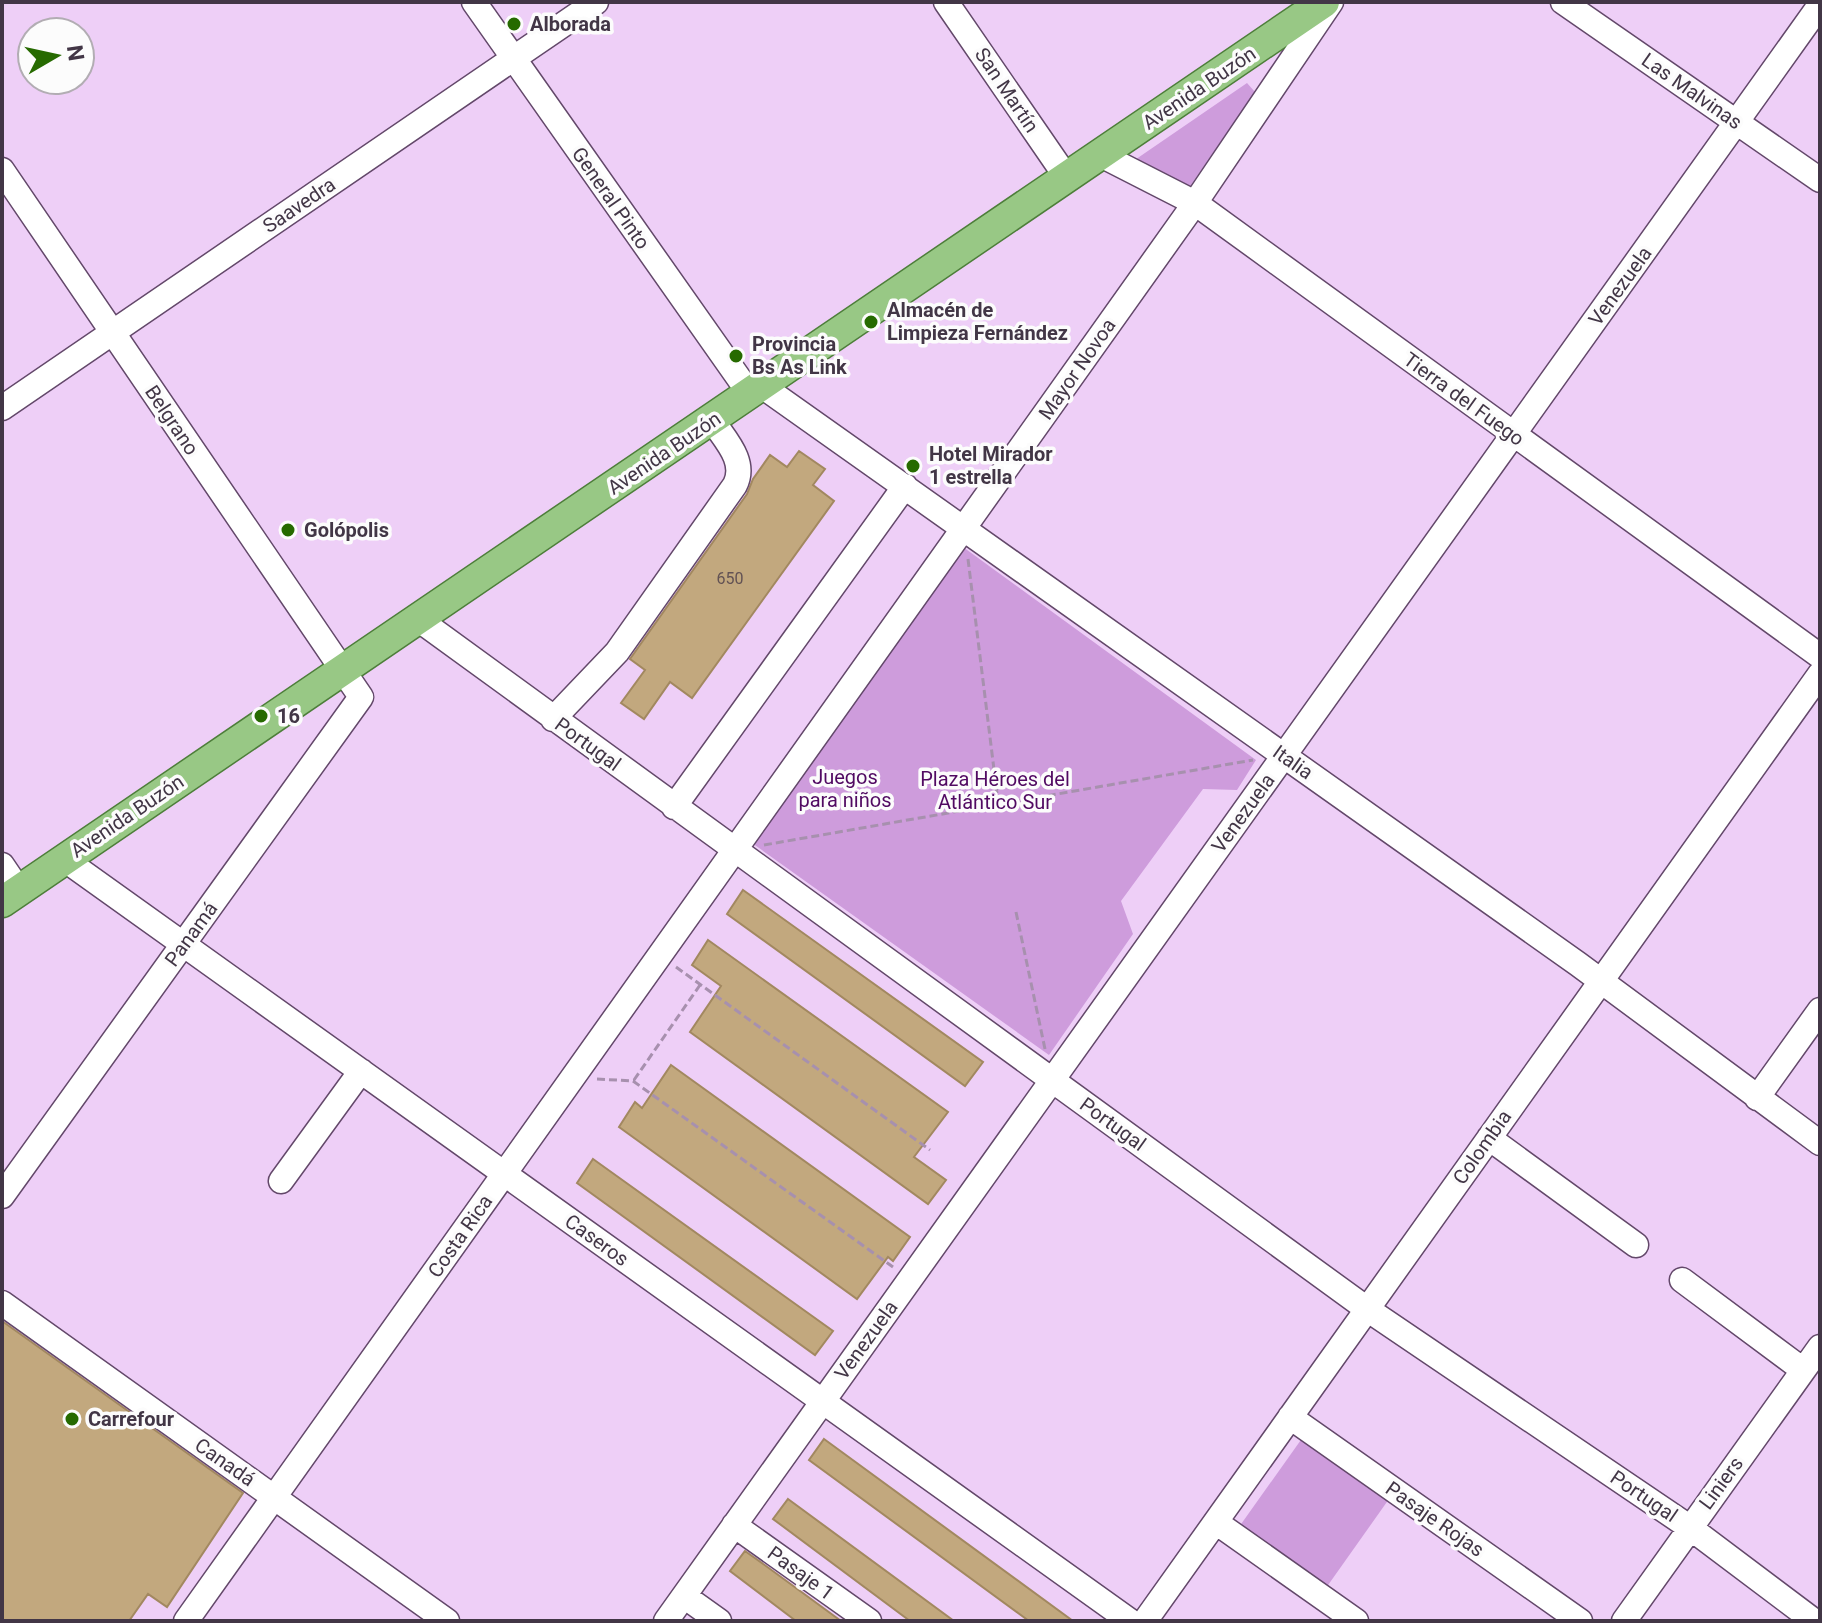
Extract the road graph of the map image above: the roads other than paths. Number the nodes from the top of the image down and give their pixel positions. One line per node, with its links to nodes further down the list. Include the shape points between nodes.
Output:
1 (474, 2): 8 (street, General Pinto)
2 (596, 2): 8 (street, Saavedra)
3 (946, 2): 12 (street, San Martín)
4 (1324, 2): 10 (main road, Avenida Buzón)
5 (1331, 2): 14 (street, Mayor Novoa)
6 (1563, 2): 9 (street, Las Malvinas)
7 (1820, 5): 9 (street, Venezuela)
8 (513, 59): 15 (street, Saavedra); 16 (street, General Pinto)
9 (1737, 121): 13 (street, Las Malvinas); 19 (street, Venezuela)
10 (1101, 155): 12 (main road, Avenida Buzón); 14 (street, Tierra del Fuego)
11 (2, 170): 15 (street, Belgrano)
12 (1067, 178): 16 (main road, Avenida Buzón)
13 (1820, 180)
14 (1195, 203): 19 (street, Tierra del Fuego); 21 (street, Mayor Novoa)
15 (113, 332): 17 (street, Saavedra); 24 (street, Belgrano)
16 (756, 390): 18 (main road, Avenida Buzón); 20 (street, Italia)
17 (2, 408)
18 (712, 420): 22 (main road, Avenida Buzón); 26 (street, via 739,461 735,485 617,652)
19 (1513, 435): 23 (street, Tierra del Fuego); 27 (street, Venezuela)
20 (905, 486): 21 (street, Italia); 28 (street)
21 (964, 528): 27 (street, Italia); 29 (street, Mayor Novoa)
22 (418, 619): 24 (main road, Avenida Buzón); 26 (street, Portugal)
23 (1820, 656)
24 (343, 671): 30 (main road, Avenida Buzón); 33 (street, Panamá, via 361,697)
25 (1820, 674): 34 (street, Colombia)
26 (553, 719): 28 (street, Portugal)
27 (1284, 755): 34 (street, Italia); 37 (street, Venezuela)
28 (674, 807): 29 (street, Portugal)
29 (734, 851): 37 (street, Portugal); 41 (street, Costa Rica)
30 (64, 859): 32 (main road, Avenida Buzón); 33 (street, Caseros)
31 (2, 865): 32 (street)
32 (11, 896)
33 (184, 944): 36 (street, Caseros); 43 (street, Panamá)
34 (1601, 981): 38 (street, Italia); 39 (street, Colombia)
35 (1820, 1010): 38 (street)
36 (361, 1071): 41 (street, Caseros); 42 (street)
37 (1052, 1080): 47 (street, Portugal); 50 (street, Venezuela)
38 (1757, 1098): 40 (street, Italia)
39 (1489, 1138): 44 (street); 47 (street, Colombia)
40 (1820, 1143)
41 (505, 1174): 50 (street, Caseros); 52 (street, Costa Rica)
42 (281, 1181)
43 (2, 1196)
44 (1636, 1245)
45 (1682, 1280): 49 (street)
46 (2, 1303): 52 (street, Canadá)
47 (1367, 1309): 51 (street, Colombia); 55 (street, Portugal)
48 (1820, 1347): 49 (street, Liniers)
49 (1803, 1370): 55 (street, Liniers)
50 (823, 1401): 54 (street, Venezuela); 63 (street, Caseros)
51 (1290, 1417): 53 (street, Colombia); 66 (street, Pasaje Rojas)
52 (274, 1497): 58 (street, Costa Rica); 59 (street, Canadá)
53 (1217, 1523): 64 (street, Colombia); 65 (street)
54 (734, 1525): 56 (street, Venezuela); 62 (street, Pasaje 1)
55 (1689, 1527): 57 (street, Portugal); 67 (street, Liniers)
56 (684, 1596): 60 (street, Venezuela); 61 (street)
57 (1813, 1611)
58 (186, 1621)
59 (447, 1621)
60 (666, 1621)
61 (719, 1621)
62 (869, 1621)
63 (1130, 1621)
64 (1145, 1621)
65 (1356, 1621)
66 (1580, 1621)
67 (1624, 1621)

